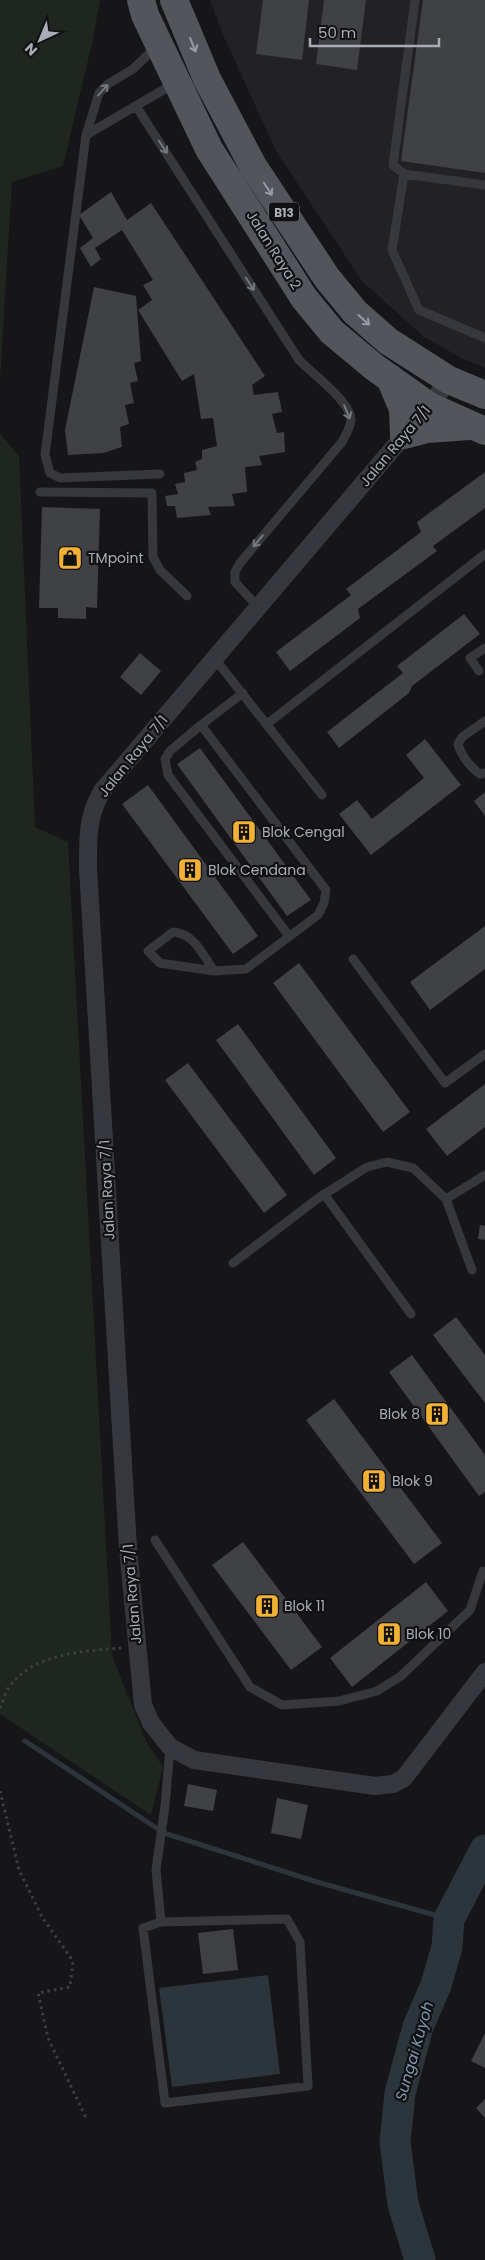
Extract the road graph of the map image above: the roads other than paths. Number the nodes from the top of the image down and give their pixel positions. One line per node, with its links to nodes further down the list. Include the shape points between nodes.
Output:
1 (141, 0): 4 (main road, Jalan Raya 2 / B13)
2 (174, 0): 12 (main road, Jalan Raya 2 / B13, one-way to 12, via 207,79 253,166 328,278 355,312 388,341)
3 (414, 0): 8 (lane, via 393,165)
4 (159, 43): 5 (main road, Jalan Raya 2 / B13); 7 (lane, one-way to 4, via 99,93 133,69)
5 (178, 81): 6 (lane); 11 (main road, Jalan Raya 2 / B13, via 209,149 304,298 332,332)
6 (136, 106): 7 (lane); 21 (lane, one-way to 21, via 299,360 348,408 351,419 342,442 240,562 236,582)
7 (86, 135): 17 (lane, via 45,455 50,474 60,478)
8 (404, 174): 9 (lane); 10 (lane, via 392,250 419,310)
9 (485, 185)
10 (485, 338)
11 (389, 378): 14 (main road, Jalan Raya 2 / B13); 16 (main road, via 403,409)
12 (449, 380): 13 (main road, Jalan Raya 2 / B13); 14 (street, Jalan Raya 7/1)
13 (485, 395)
14 (429, 406): 15 (main road, Jalan Raya 2 / B13); 16 (street, Jalan Raya 7/1)
15 (480, 429): 16 (main road, via 435,428)
16 (404, 435): 21 (street, Jalan Raya 7/1)
17 (160, 474)
18 (40, 492): 20 (lane, via 152,493 153,557 160,570)
19 (485, 554): 27 (lane)
20 (187, 596)
21 (258, 608): 23 (street, Jalan Raya 7/1)
22 (485, 648): 24 (lane, via 470,658)
23 (214, 659): 25 (lane); 44 (street, Jalan Raya 7/1, via 102,790 93,807 88,830 127,1538 143,1706 151,1723)
24 (479, 670)
25 (242, 692): 27 (lane); 28 (lane)
26 (485, 721): 29 (lane, via 462,737 458,744 474,769 480,774)
27 (267, 724): 30 (lane)
28 (201, 725): 31 (lane, via 170,750 165,759 168,775); 31 (lane, via 326,890 318,915)
29 (485, 773)
30 (322, 794)
31 (290, 936): 33 (lane, via 246,969)
32 (353, 959): 34 (lane, via 445,1083)
33 (214, 971): 33 (lane, via 189,936 180,932 173,932 148,951 160,963)
34 (485, 1054)
35 (485, 1174): 37 (lane)
36 (324, 1194): 37 (lane, via 367,1167 387,1162 413,1168); 38 (lane); 40 (lane)
37 (446, 1199): 39 (lane)
38 (233, 1263)
39 (472, 1270)
40 (411, 1314)
41 (155, 1540): 42 (lane, via 250,1687 282,1705 340,1701 377,1691 401,1676 470,1610)
42 (483, 1571)
43 (485, 1672): 44 (street, Jalan Raya 7/1, via 404,1778 393,1784 375,1786 194,1760)
44 (170, 1747): 45 (lane, via 156,1870)
45 (160, 1922): 45 (lane, via 143,1928 165,2103 308,2086 300,1942 287,1919)

